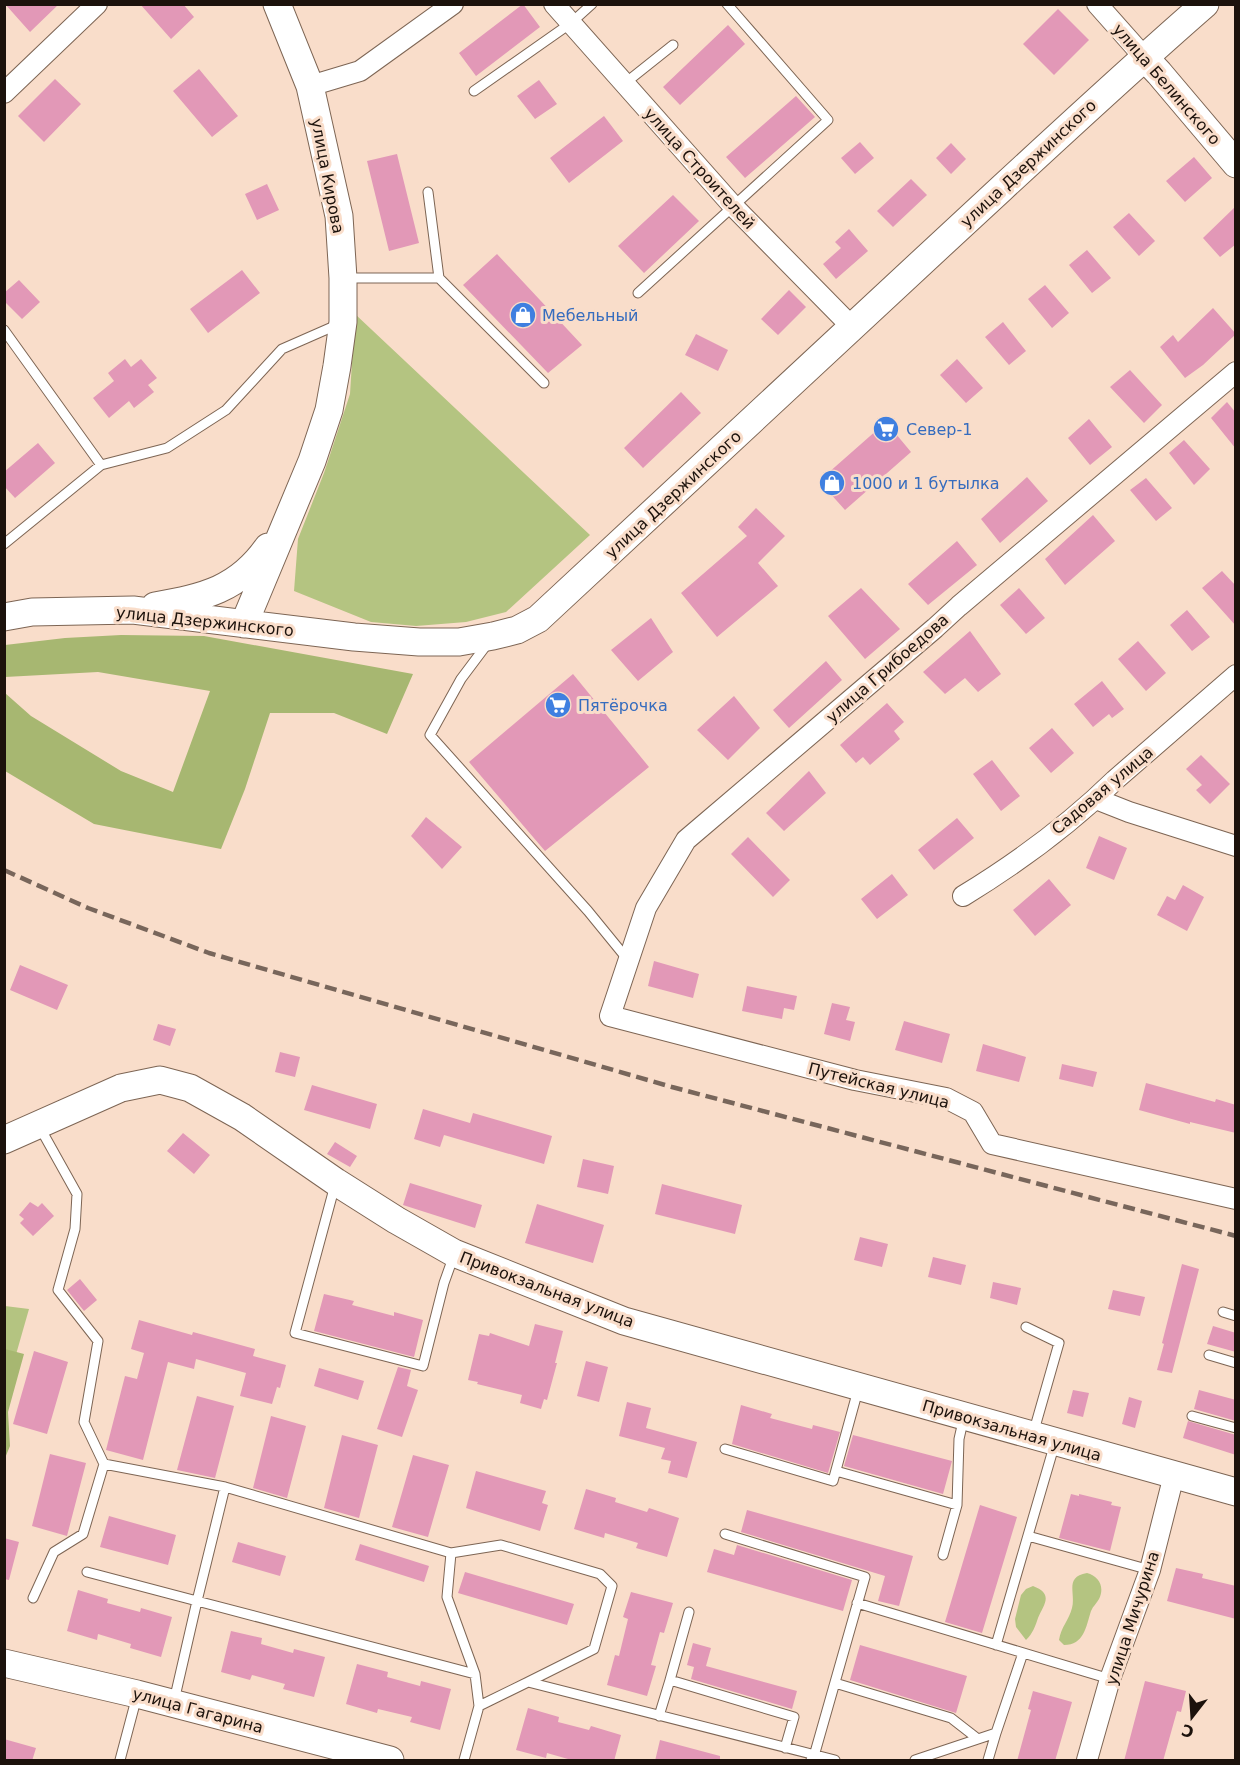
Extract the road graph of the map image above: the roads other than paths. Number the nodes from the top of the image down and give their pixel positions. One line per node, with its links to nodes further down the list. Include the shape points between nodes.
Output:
1 (97, 4): 15 (street)
2 (277, 4): 13 (main road, улица Кирова)
3 (453, 4): 13 (street, via 360,71)
4 (554, 4): 9 (street, улица Строителей)
5 (592, 4): 9 (lane)
6 (727, 4): 18 (lane, via 828,120)
7 (1097, 4): 11 (street, улица Белинского)
8 (1205, 4): 11 (main road, улица Дзержинского)
9 (571, 24): 12 (street, улица Строителей); 14 (lane)
10 (674, 45): 12 (lane)
11 (1144, 57): 16 (main road, улица Белинского); 23 (main road, улица Дзержинского)
12 (624, 84): 18 (street, улица Строителей)
13 (310, 86): 19 (main road, улица Кирова, via 339,216)
14 (474, 91)
15 (4, 93)
16 (1236, 164)
17 (428, 192): 20 (lane)
18 (734, 207): 21 (lane); 23 (street, улица Строителей)
19 (344, 278): 20 (lane); 22 (main road, улица Кирова)
20 (439, 278): 26 (lane)
21 (638, 293)
22 (343, 322): 27 (lane, via 282,349 226,410 167,448); 28 (main road, улица Кирова, via 329,410)
23 (851, 326): 35 (main road, улица Дзержинского, via 538,619)
24 (4, 330): 27 (lane)
25 (1236, 372): 40 (street, улица Грибоедова, via 686,840 646,908)
26 (544, 383)
27 (101, 465): 29 (lane)
28 (288, 518): 30 (main road, улица Кирова); 31 (main road, via 261,557 234,582 178,602)
29 (4, 544)
30 (268, 566): 33 (main road, улица Кирова); 34 (main road, via 267,588 273,607 285,622)
31 (133, 610): 32 (main road, улица Дзержинского, via 32,612); 33 (main road, улица Дзержинского)
32 (4, 617)
33 (244, 624): 34 (main road, улица Дзержинского)
34 (306, 632): 35 (main road, улица Дзержинского, via 419,642 459,642)
35 (493, 636): 40 (lane, via 461,680 430,735)
36 (1236, 675): 37 (street, Садовая улица)
37 (1096, 799): 38 (street); 39 (street, Садовая улица, via 1007,869)
38 (1236, 846)
39 (963, 896)
40 (629, 960): 41 (street, улица Грибоедова)
41 (610, 1016): 45 (street, Путейская улица, via 855,1080 946,1098 973,1112 992,1144)
42 (39, 1125): 43 (main road, Привокзальная улица); 44 (main road, Привокзальная улица, via 121,1088 160,1080 190,1088 242,1117); 58 (lane, via 77,1194 75,1228 58,1290 98,1341 84,1422)
43 (4, 1140)
44 (336, 1182): 46 (main road, Привокзальная улица); 46 (lane, via 295,1333 423,1366)
45 (1236, 1199)
46 (454, 1253): 52 (main road, Привокзальная улица, via 624,1321)
47 (1223, 1312): 48 (lane)
48 (1236, 1316)
49 (1026, 1327): 56 (lane, via 1059,1343)
50 (1209, 1355): 51 (lane)
51 (1236, 1363)
52 (858, 1387): 53 (main road, Привокзальная улица); 59 (lane)
53 (964, 1416): 56 (main road, Привокзальная улица); 63 (lane, via 959,1439)
54 (1192, 1416): 55 (lane)
55 (1236, 1428)
56 (1043, 1439): 60 (main road, Привокзальная улица); 65 (lane)
57 (724, 1449): 59 (lane, via 833,1481)
58 (104, 1464): 61 (lane); 70 (lane, via 83,1534 54,1552)
59 (836, 1471): 63 (lane)
60 (1174, 1475): 62 (main road, Привокзальная улица); 68 (street, улица Мичурина)
61 (225, 1487): 66 (lane); 71 (lane)
62 (1236, 1492)
63 (957, 1505): 67 (lane)
64 (724, 1534): 72 (lane, via 864,1577)
65 (1028, 1536): 68 (lane); 74 (lane)
66 (451, 1553): 77 (lane, via 447,1597); 80 (lane, via 501,1545 600,1574 612,1586 594,1649)
67 (943, 1555)
68 (1150, 1570): 78 (street, улица Мичурина)
69 (87, 1572): 71 (lane)
70 (33, 1599)
71 (197, 1601): 77 (lane); 83 (lane)
72 (857, 1603): 74 (lane); 81 (lane)
73 (689, 1612): 79 (lane)
74 (996, 1645): 75 (lane)
75 (1023, 1653): 78 (lane); 86 (lane)
76 (4, 1663): 82 (main road, улица Гагарина)
77 (475, 1674): 84 (lane)
78 (1110, 1679): 96 (street, улица Мичурина)
79 (670, 1680): 85 (lane); 88 (lane, via 794,1717)
80 (528, 1682): 84 (lane); 85 (lane)
81 (835, 1683): 87 (lane, via 951,1718); 89 (lane)
82 (138, 1694): 83 (main road, улица Гагарина); 90 (lane)
83 (173, 1703): 91 (main road, улица Гагарина)
84 (479, 1706): 92 (lane)
85 (659, 1716): 88 (lane)
86 (996, 1733): 87 (lane); 95 (lane)
87 (978, 1739): 94 (lane)
88 (785, 1748): 89 (lane)
89 (813, 1758): 93 (lane)
90 (120, 1761)
91 (390, 1761)
92 (464, 1761)
93 (835, 1761)
94 (915, 1761)
95 (988, 1761)
96 (1087, 1761)

